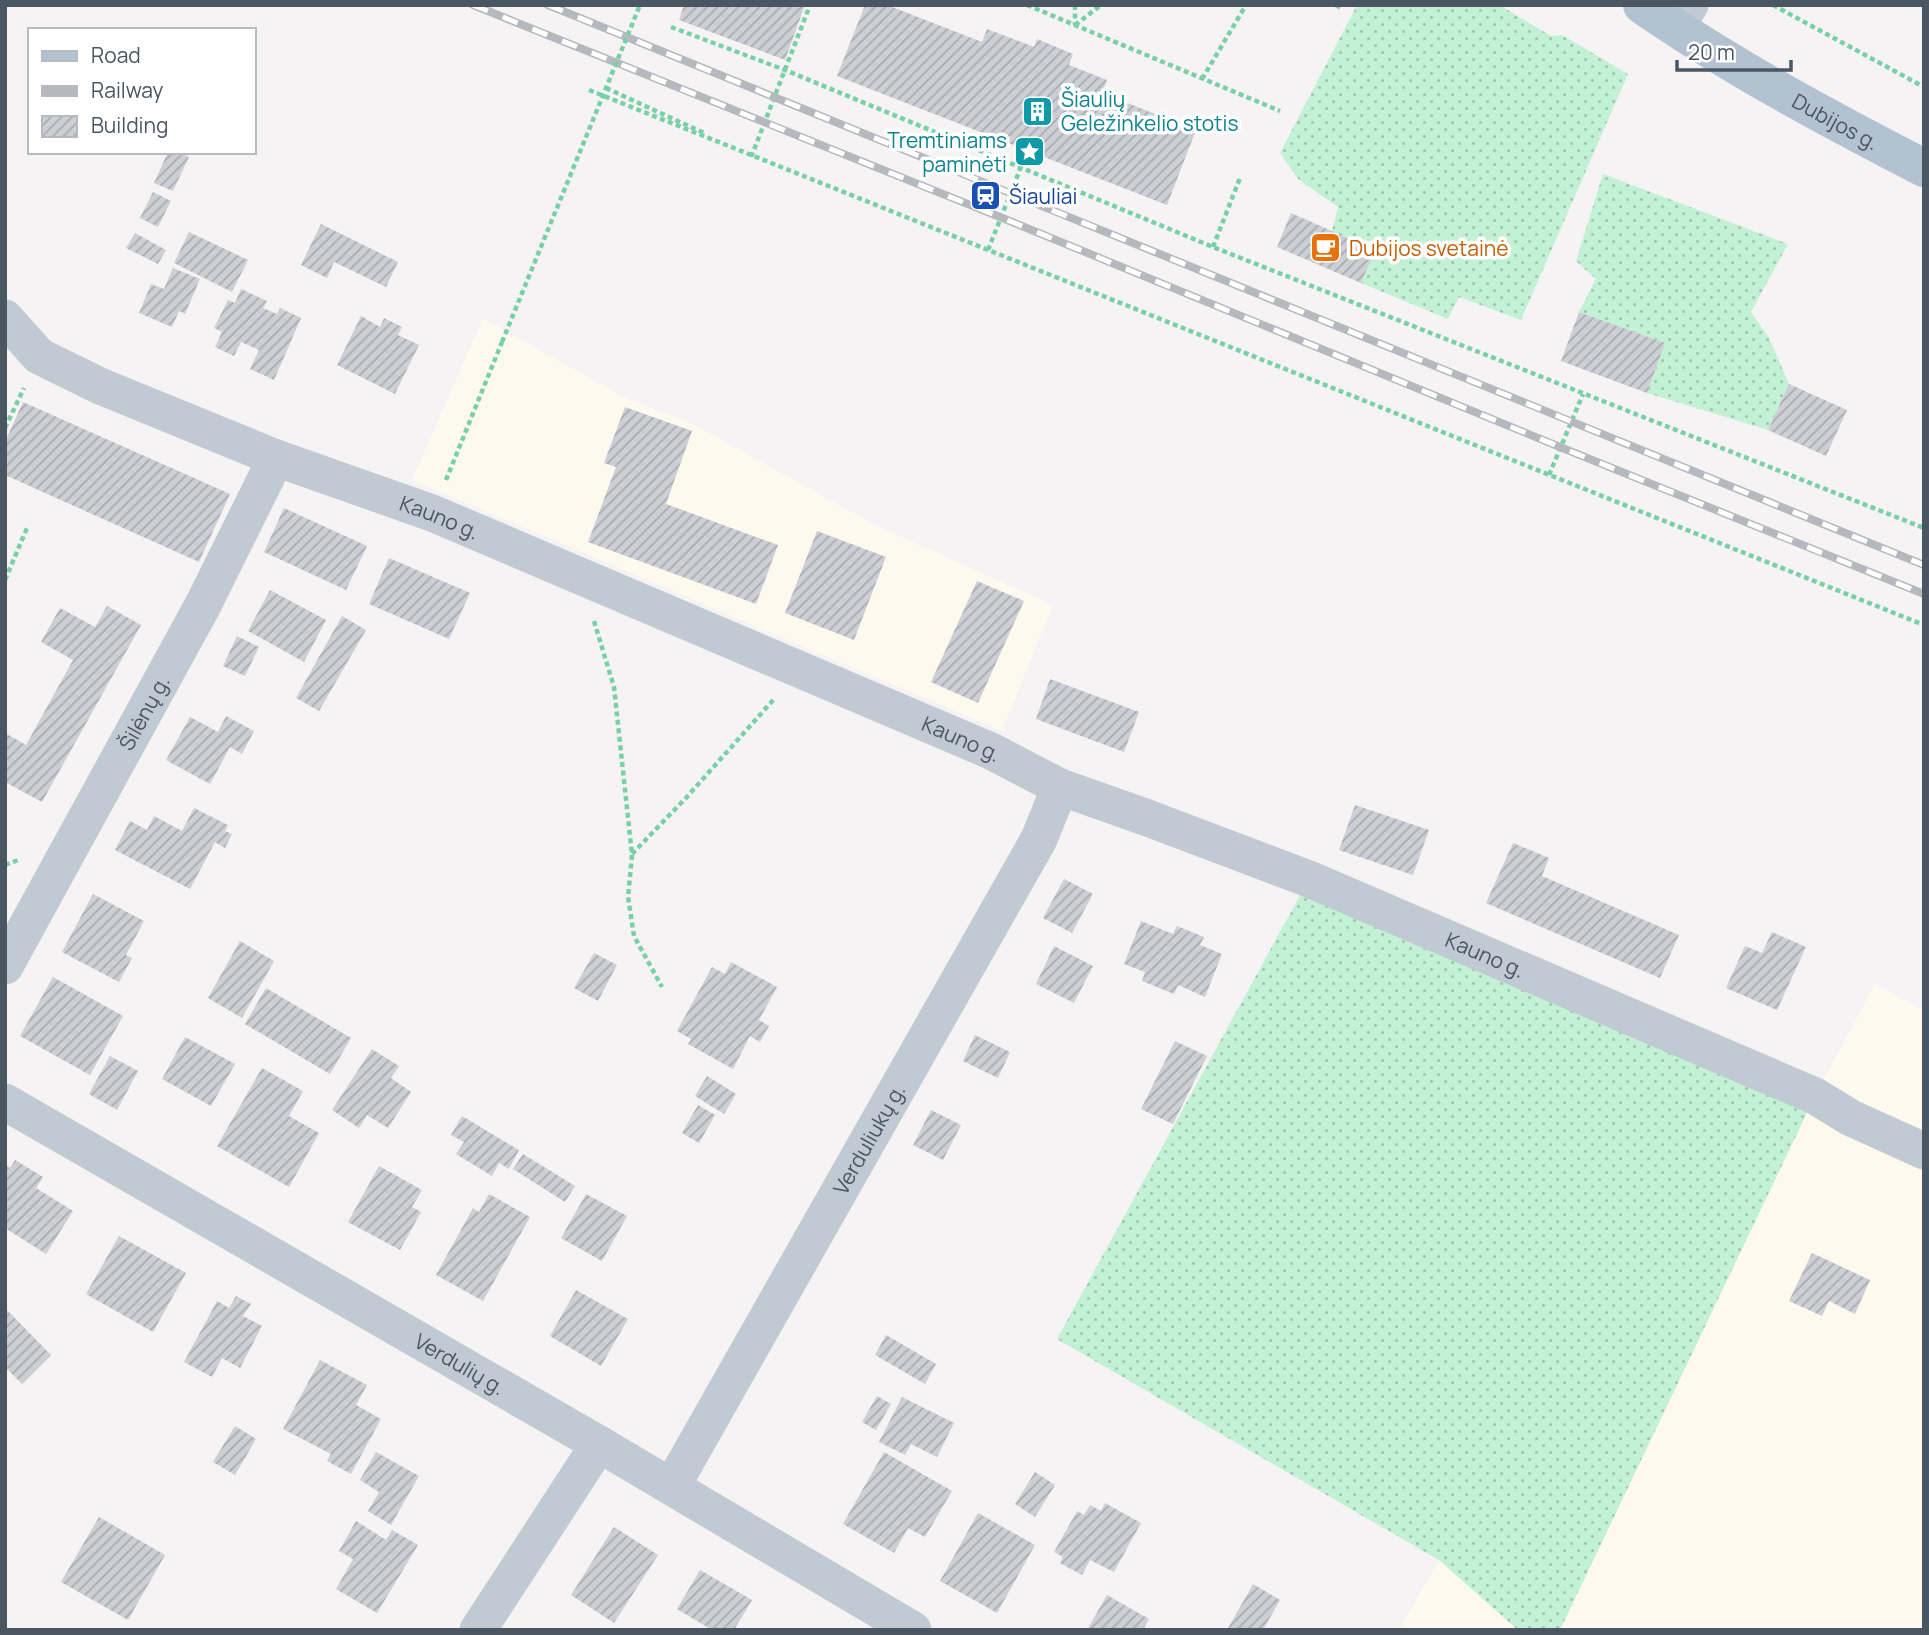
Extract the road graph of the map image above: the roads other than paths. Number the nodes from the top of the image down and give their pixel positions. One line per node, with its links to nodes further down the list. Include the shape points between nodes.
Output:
1 (1642, 5): 2 (main road, Dubijos g.)
2 (1683, 17): 3 (main road, Dubijos g., via 1827,118)
3 (1924, 168)
4 (5, 318): 5 (street, Kauno g., via 39,356)
5 (276, 458): 6 (street, Kauno g., via 432,513 589,579 991,751); 7 (street, Šilėnų g., via 203,605)
6 (1060, 788): 9 (street, Kauno g., via 1309,879 1815,1096); 11 (street, Verduliukų g., via 1039,839)
7 (5, 966)
8 (5, 1102): 10 (street, Verdulių g.)
9 (1924, 1151)
10 (600, 1444): 11 (street, Verdulių g.); 12 (street)
11 (672, 1486): 13 (street, Verdulių g.)
12 (478, 1630)
13 (913, 1630)

